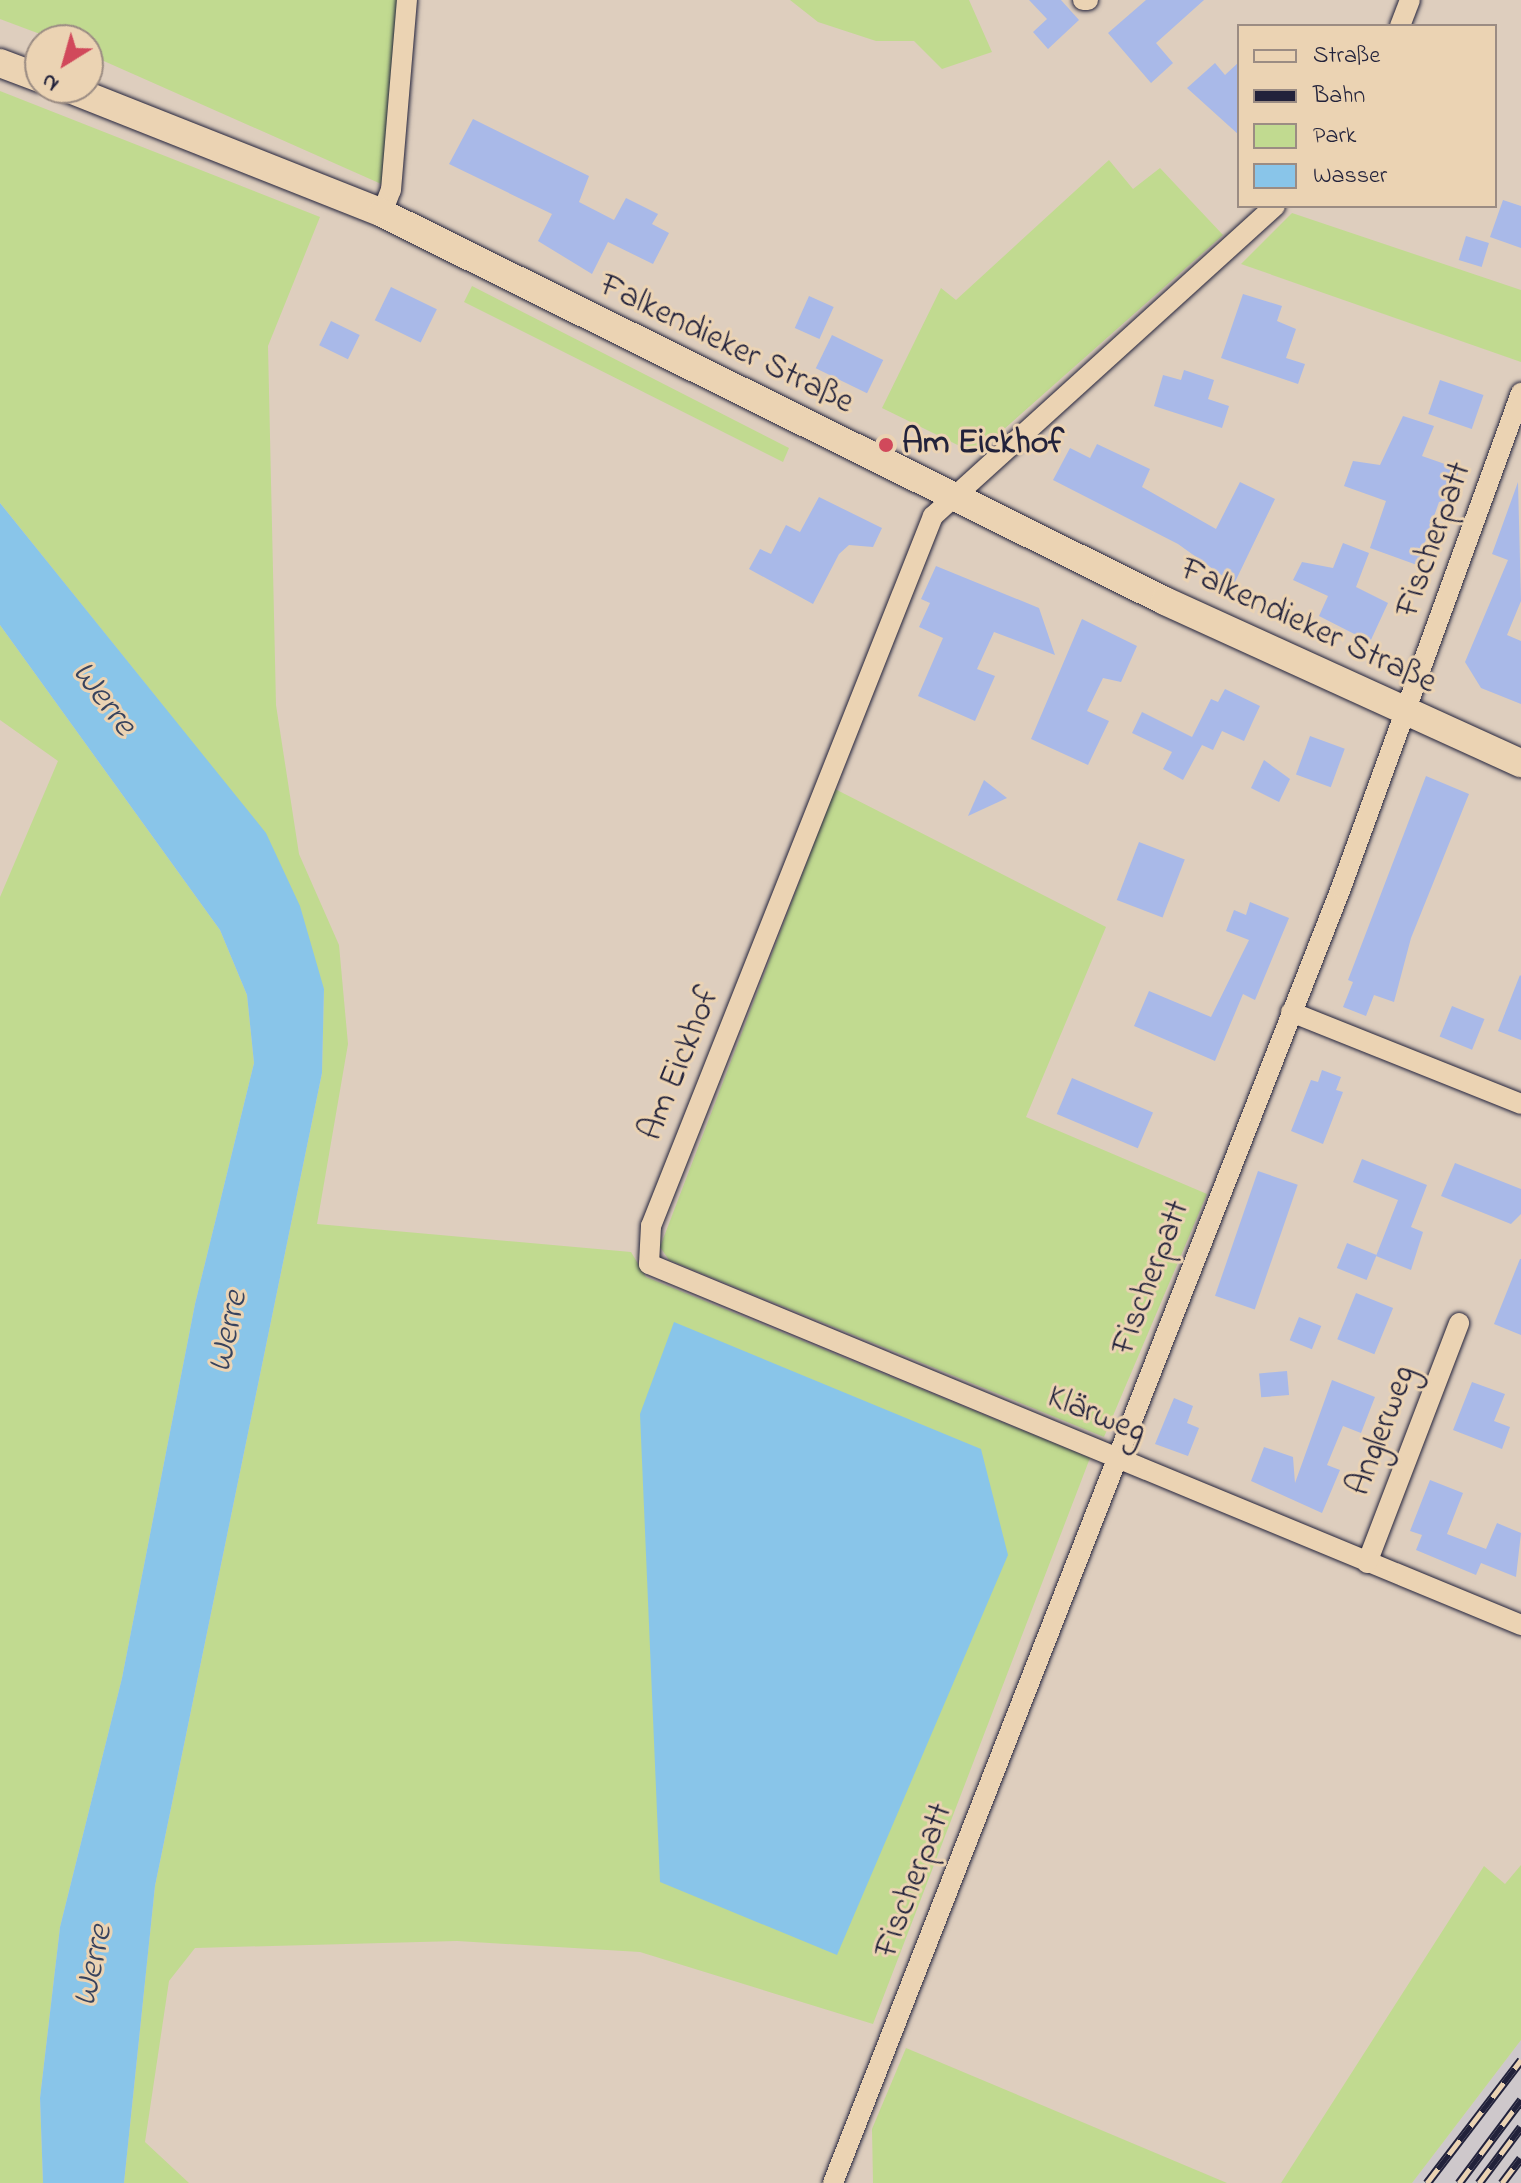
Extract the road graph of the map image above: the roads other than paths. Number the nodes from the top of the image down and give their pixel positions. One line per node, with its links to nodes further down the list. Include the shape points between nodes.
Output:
1 (407, 0): 8 (street, via 391,190)
2 (1410, 0): 3 (street)
3 (1401, 24)
4 (0, 63): 5 (street)
5 (24, 72)
6 (104, 102): 8 (street, Falkendieker Straße)
7 (1273, 208): 10 (street, Am Eickhof)
8 (382, 213): 10 (street, Falkendieker Straße)
9 (1521, 393): 11 (street, Fischerpatt)
10 (953, 498): 11 (street, Falkendieker Straße); 15 (street, Am Eickhof, via 933,516 680,1152 651,1226)
11 (1407, 712): 12 (street, Falkendieker Straße); 13 (street, Fischerpatt)
12 (1521, 763)
13 (1291, 1012): 14 (street); 17 (street, Fischerpatt)
14 (1521, 1104)
15 (649, 1264): 17 (street, Klärweg)
16 (1459, 1323): 18 (street, Anglerweg)
17 (1116, 1458): 18 (street, Klärweg); 20 (street, Fischerpatt)
18 (1367, 1563): 19 (street, Klärweg)
19 (1521, 1625)
20 (833, 2183)

